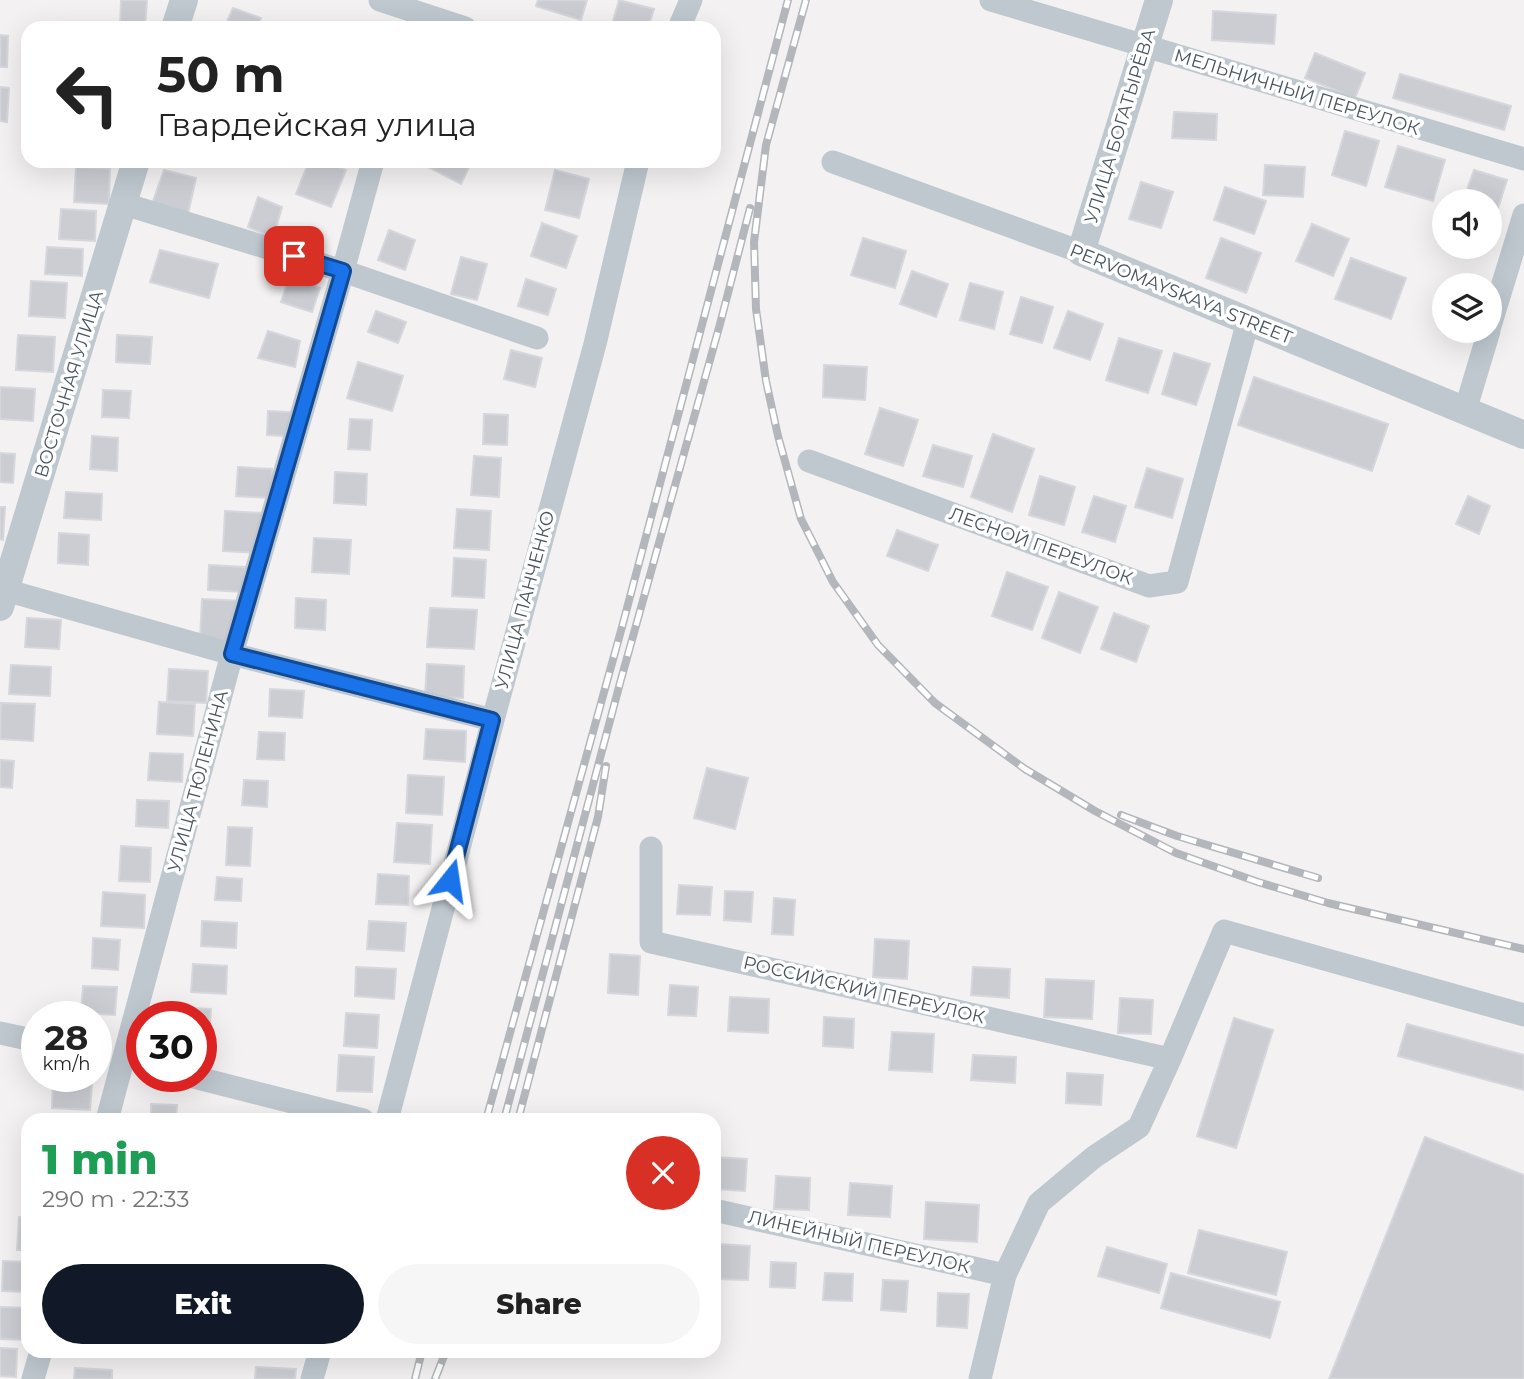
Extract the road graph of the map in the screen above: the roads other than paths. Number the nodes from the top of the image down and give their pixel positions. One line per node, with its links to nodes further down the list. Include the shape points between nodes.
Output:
1 (184, 0): 7 (street)
2 (380, 0): 6 (street)
3 (691, 0): 8 (street)
4 (990, 0): 9 (street, МЕЛЬНИЧНЫЙ ПЕРЕУЛОК)
5 (1159, 0): 9 (street, УЛИЦА БОГАТЫРЁВА)
6 (411, 19)
7 (178, 21)
8 (682, 21)
9 (1145, 46): 10 (street, МЕЛЬНИЧНЫЙ ПЕРЕУЛОК); 17 (street, УЛИЦА БОГАТЫРЁВА)
10 (1524, 159)
11 (833, 162): 17 (street, PERVOMAYSKAYA STREET)
12 (134, 168): 15 (street, ВОСТОЧНАЯ УЛИЦА)
13 (371, 168): 18 (street, УЛИЦА ТЮЛЕНИНА)
14 (636, 168): 28 (street, УЛИЦА ПАНЧЕНКО, via 595,344)
15 (124, 204): 18 (street); 26 (street, ВОСТОЧНАЯ УЛИЦА)
16 (1524, 215): 19 (street)
17 (1080, 252): 20 (street, PERVOMAYSKAYA STREET)
18 (343, 271): 21 (street); 27 (street, УЛИЦА ТЮЛЕНИНА)
19 (1502, 287)
20 (1248, 321): 23 (street, PERVOMAYSKAYA STREET); 25 (street, ЛЕСНОЙ ПЕРЕУЛОК, via 1177,582 1149,586)
21 (537, 338)
22 (1485, 343): 23 (street)
23 (1465, 411): 24 (street, PERVOMAYSKAYA STREET)
24 (1524, 435)
25 (809, 461)
26 (2, 595): 27 (street)
27 (232, 654): 28 (street); 30 (street, УЛИЦА ТЮЛЕНИНА)
28 (492, 720): 39 (street, УЛИЦА ПАНЧЕНКО)
29 (650, 848): 34 (street, РОССИЙСКИЙ ПЕРЕУЛОК, via 650,942)
30 (148, 1001)
31 (1524, 1015): 34 (street, via 1224,930)
32 (0, 1033): 33 (street)
33 (21, 1038)
34 (1170, 1059): 41 (street, via 1139,1127 1040,1202)
35 (126, 1078): 37 (street, УЛИЦА ТЮЛЕНИНА)
36 (217, 1083): 38 (street)
37 (110, 1113)
38 (335, 1113)
39 (389, 1113)
40 (721, 1212): 41 (street, ЛИНЕЙНЫЙ ПЕРЕУЛОК)
41 (1005, 1275): 46 (street)
42 (39, 1358): 44 (street)
43 (318, 1358): 45 (street)
44 (33, 1379)
45 (312, 1379)
46 (980, 1379)

